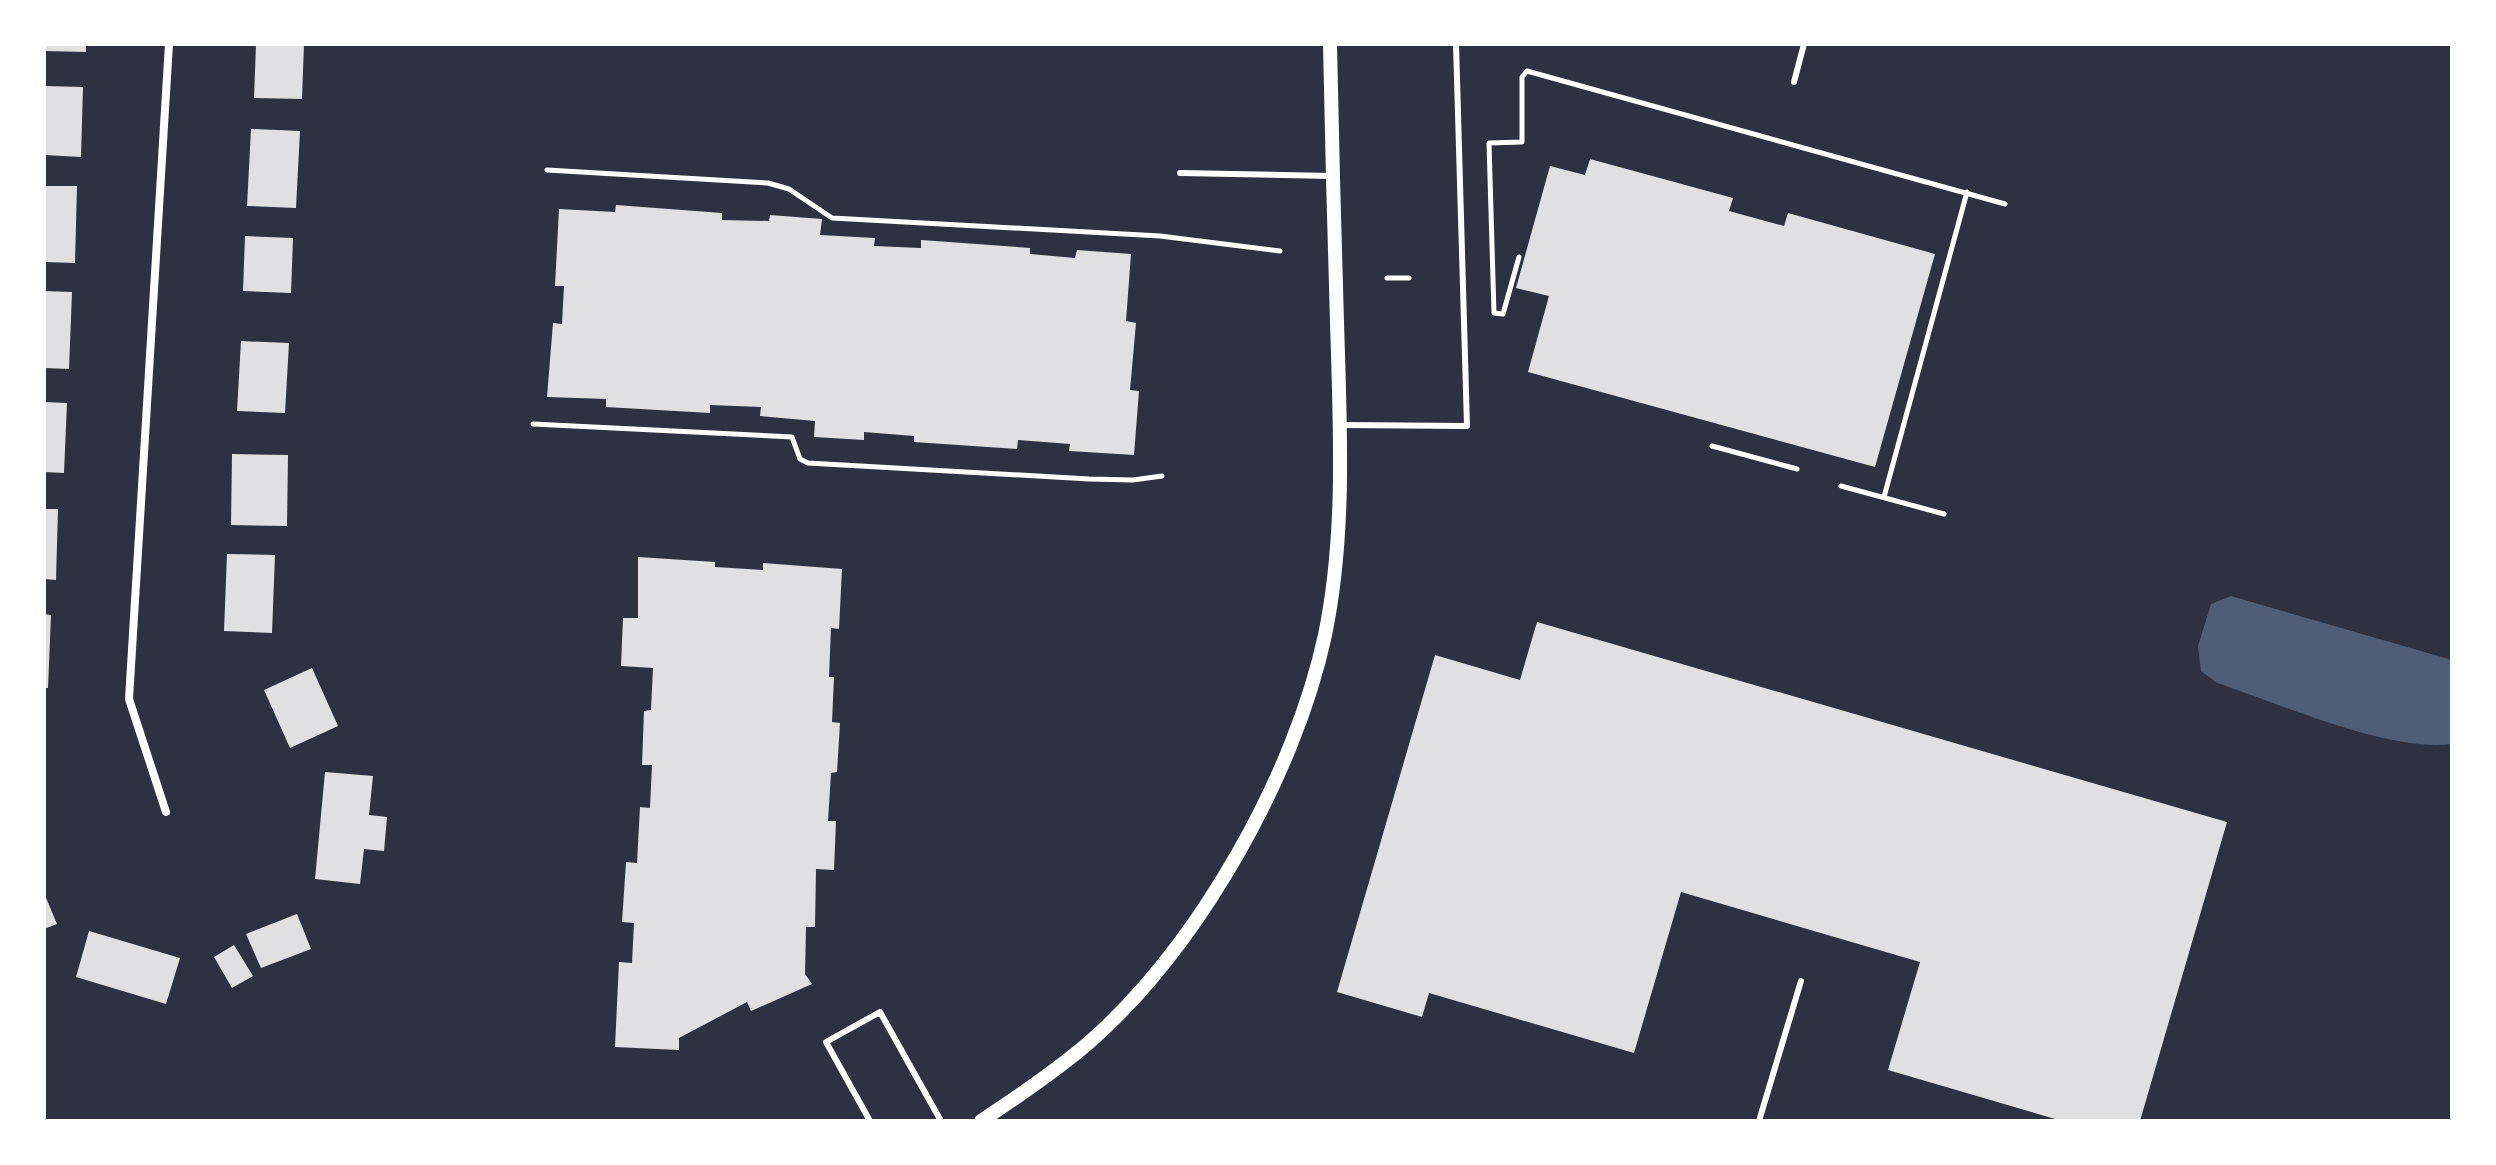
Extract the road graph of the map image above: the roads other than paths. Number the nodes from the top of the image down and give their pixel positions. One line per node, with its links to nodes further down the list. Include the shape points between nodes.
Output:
1 (169, 44): 9 (street, via 129,699)
2 (1330, 44): 7 (street)
3 (1456, 44): 8 (lane, via 1467,426)
4 (1804, 44): 5 (lane)
5 (1794, 82)
6 (1180, 173): 7 (lane)
7 (1332, 176): 8 (street)
8 (1340, 425): 13 (street, via 1335,570 1325,636 1282,768 1248,836 1210,897 1134,997 1093,1038)
9 (166, 812)
10 (1801, 981): 14 (lane)
11 (870, 1121): 12 (lane, via 826,1042 880,1012)
12 (941, 1121)
13 (981, 1121)
14 (1759, 1121)

